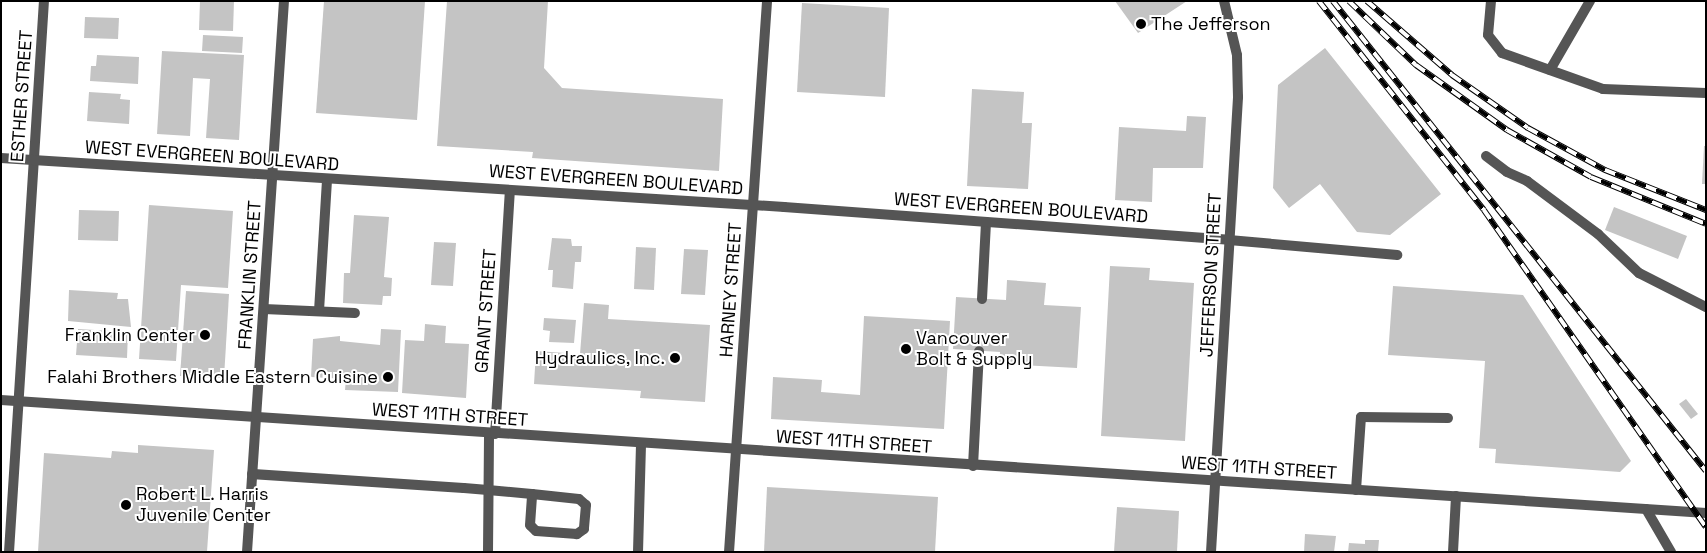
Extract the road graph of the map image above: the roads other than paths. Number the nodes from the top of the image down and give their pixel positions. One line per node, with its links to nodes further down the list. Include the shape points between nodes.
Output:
1 (44, 1): 11 (street, ESTHER STREET)
2 (284, 1): 12 (street, FRANKLIN STREET)
3 (768, 1): 15 (street, HARNEY STREET)
4 (1224, 1): 17 (street, JEFFERSON STREET, via 1238,76)
5 (1491, 1): 7 (street, via 1488,35 1502,53)
6 (1590, 1): 7 (street)
7 (1550, 70): 8 (street, via 1603,89)
8 (1706, 93)
9 (1486, 156): 20 (street, via 1506,172 1527,181 1598,234 1639,273)
10 (1, 158): 11 (street, WEST EVERGREEN BOULEVARD)
11 (34, 160): 12 (street, WEST EVERGREEN BOULEVARD); 26 (street, ESTHER STREET)
12 (274, 176): 13 (street, WEST EVERGREEN BOULEVARD); 21 (street, FRANKLIN STREET)
13 (327, 179): 14 (street, WEST EVERGREEN BOULEVARD); 22 (street)
14 (510, 190): 15 (street, WEST EVERGREEN BOULEVARD); 29 (street, GRANT STREET)
15 (754, 206): 16 (street, WEST EVERGREEN BOULEVARD); 31 (street, HARNEY STREET)
16 (986, 222): 17 (street, WEST EVERGREEN BOULEVARD); 19 (street)
17 (1229, 240): 18 (street, WEST EVERGREEN BOULEVARD); 34 (street, JEFFERSON STREET)
18 (1397, 254)
19 (982, 299)
20 (1706, 308)
21 (264, 309): 22 (street); 28 (street, FRANKLIN STREET)
22 (320, 311): 23 (street)
23 (355, 313)
24 (979, 350): 32 (street)
25 (1, 400): 26 (street, WEST 11TH STREET)
26 (19, 402): 28 (street, WEST 11TH STREET); 41 (street, ESTHER STREET)
27 (1448, 418): 36 (street, via 1361,417)
28 (256, 419): 29 (street, WEST 11TH STREET); 33 (street, FRANKLIN STREET)
29 (492, 434): 30 (street, WEST 11TH STREET); 35 (street, GRANT STREET)
30 (641, 444): 31 (street, WEST 11TH STREET); 44 (street)
31 (736, 450): 32 (street, WEST 11TH STREET); 45 (street, HARNEY STREET)
32 (973, 466): 34 (street, WEST 11TH STREET)
33 (252, 474): 35 (street); 42 (street, FRANKLIN STREET)
34 (1216, 481): 36 (street, WEST 11TH STREET); 46 (street, JEFFERSON STREET)
35 (488, 490): 37 (street); 43 (street, GRANT STREET)
36 (1356, 490): 38 (street, WEST 11TH STREET)
37 (532, 494): 37 (street, via 579,499 586,505 584,529 577,534 536,531 530,525)
38 (1456, 496): 39 (street, WEST 11TH STREET); 47 (street)
39 (1646, 509): 40 (street, WEST 11TH STREET); 48 (street)
40 (1706, 513)
41 (9, 552)
42 (247, 552)
43 (488, 552)
44 (638, 552)
45 (729, 552)
46 (1211, 552)
47 (1453, 552)
48 (1671, 552)

